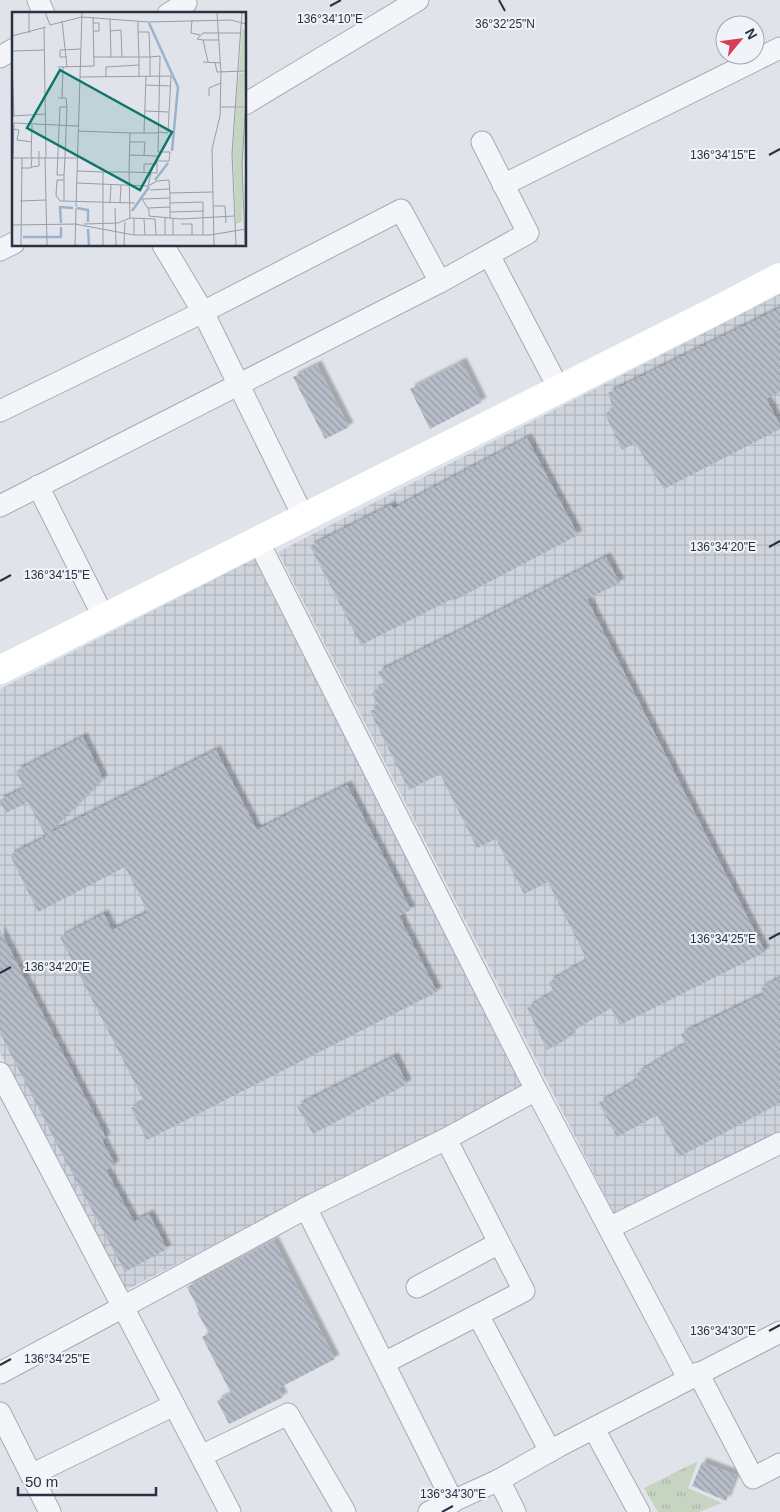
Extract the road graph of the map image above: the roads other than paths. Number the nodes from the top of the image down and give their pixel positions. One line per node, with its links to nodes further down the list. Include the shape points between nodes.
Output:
1 (38, 0): 3 (street)
2 (418, 0): 7 (street)
3 (43, 12)
4 (780, 48): 9 (street)
5 (12, 50): 6 (street)
6 (0, 57)
7 (246, 103)
8 (482, 142): 9 (street)
9 (503, 185): 13 (street, via 528,234)
10 (12, 244): 12 (street)
11 (164, 246): 16 (street)
12 (0, 250)
13 (489, 255): 15 (street); 18 (street)
14 (780, 277): 18 (street)
15 (440, 282): 16 (street, via 402,210); 17 (street)
16 (203, 312): 17 (street); 19 (street)
17 (239, 385): 20 (street); 22 (street)
18 (559, 390): 22 (street)
19 (0, 411)
20 (38, 486): 21 (street); 24 (street)
21 (0, 506)
22 (304, 518): 23 (street)
23 (258, 541): 24 (street); 27 (street)
24 (104, 618): 25 (street)
25 (0, 670)
26 (0, 1073): 34 (street)
27 (536, 1090): 28 (street); 31 (street)
28 (446, 1140): 30 (street); 32 (street)
29 (780, 1143): 31 (street)
30 (306, 1208): 34 (street); 37 (street)
31 (609, 1228): 39 (street)
32 (499, 1242): 33 (street); 35 (street, via 524,1291)
33 (417, 1286)
34 (123, 1307): 38 (street); 40 (street)
35 (478, 1315): 37 (street); 43 (street)
36 (780, 1332): 39 (street)
37 (384, 1363): 48 (street)
38 (0, 1372)
39 (693, 1376): 42 (street); 45 (street, via 753,1478)
40 (174, 1405): 44 (street); 46 (street)
41 (0, 1413): 46 (street)
42 (594, 1429): 43 (street); 54 (street)
43 (550, 1451): 47 (street)
44 (201, 1456): 50 (street); 51 (street, via 288,1414)
45 (780, 1464)
46 (31, 1475): 49 (street)
47 (499, 1480): 48 (street); 53 (street)
48 (452, 1502): 52 (street)
49 (50, 1512)
50 (230, 1512)
51 (345, 1512)
52 (429, 1512)
53 (515, 1512)
54 (639, 1512)

